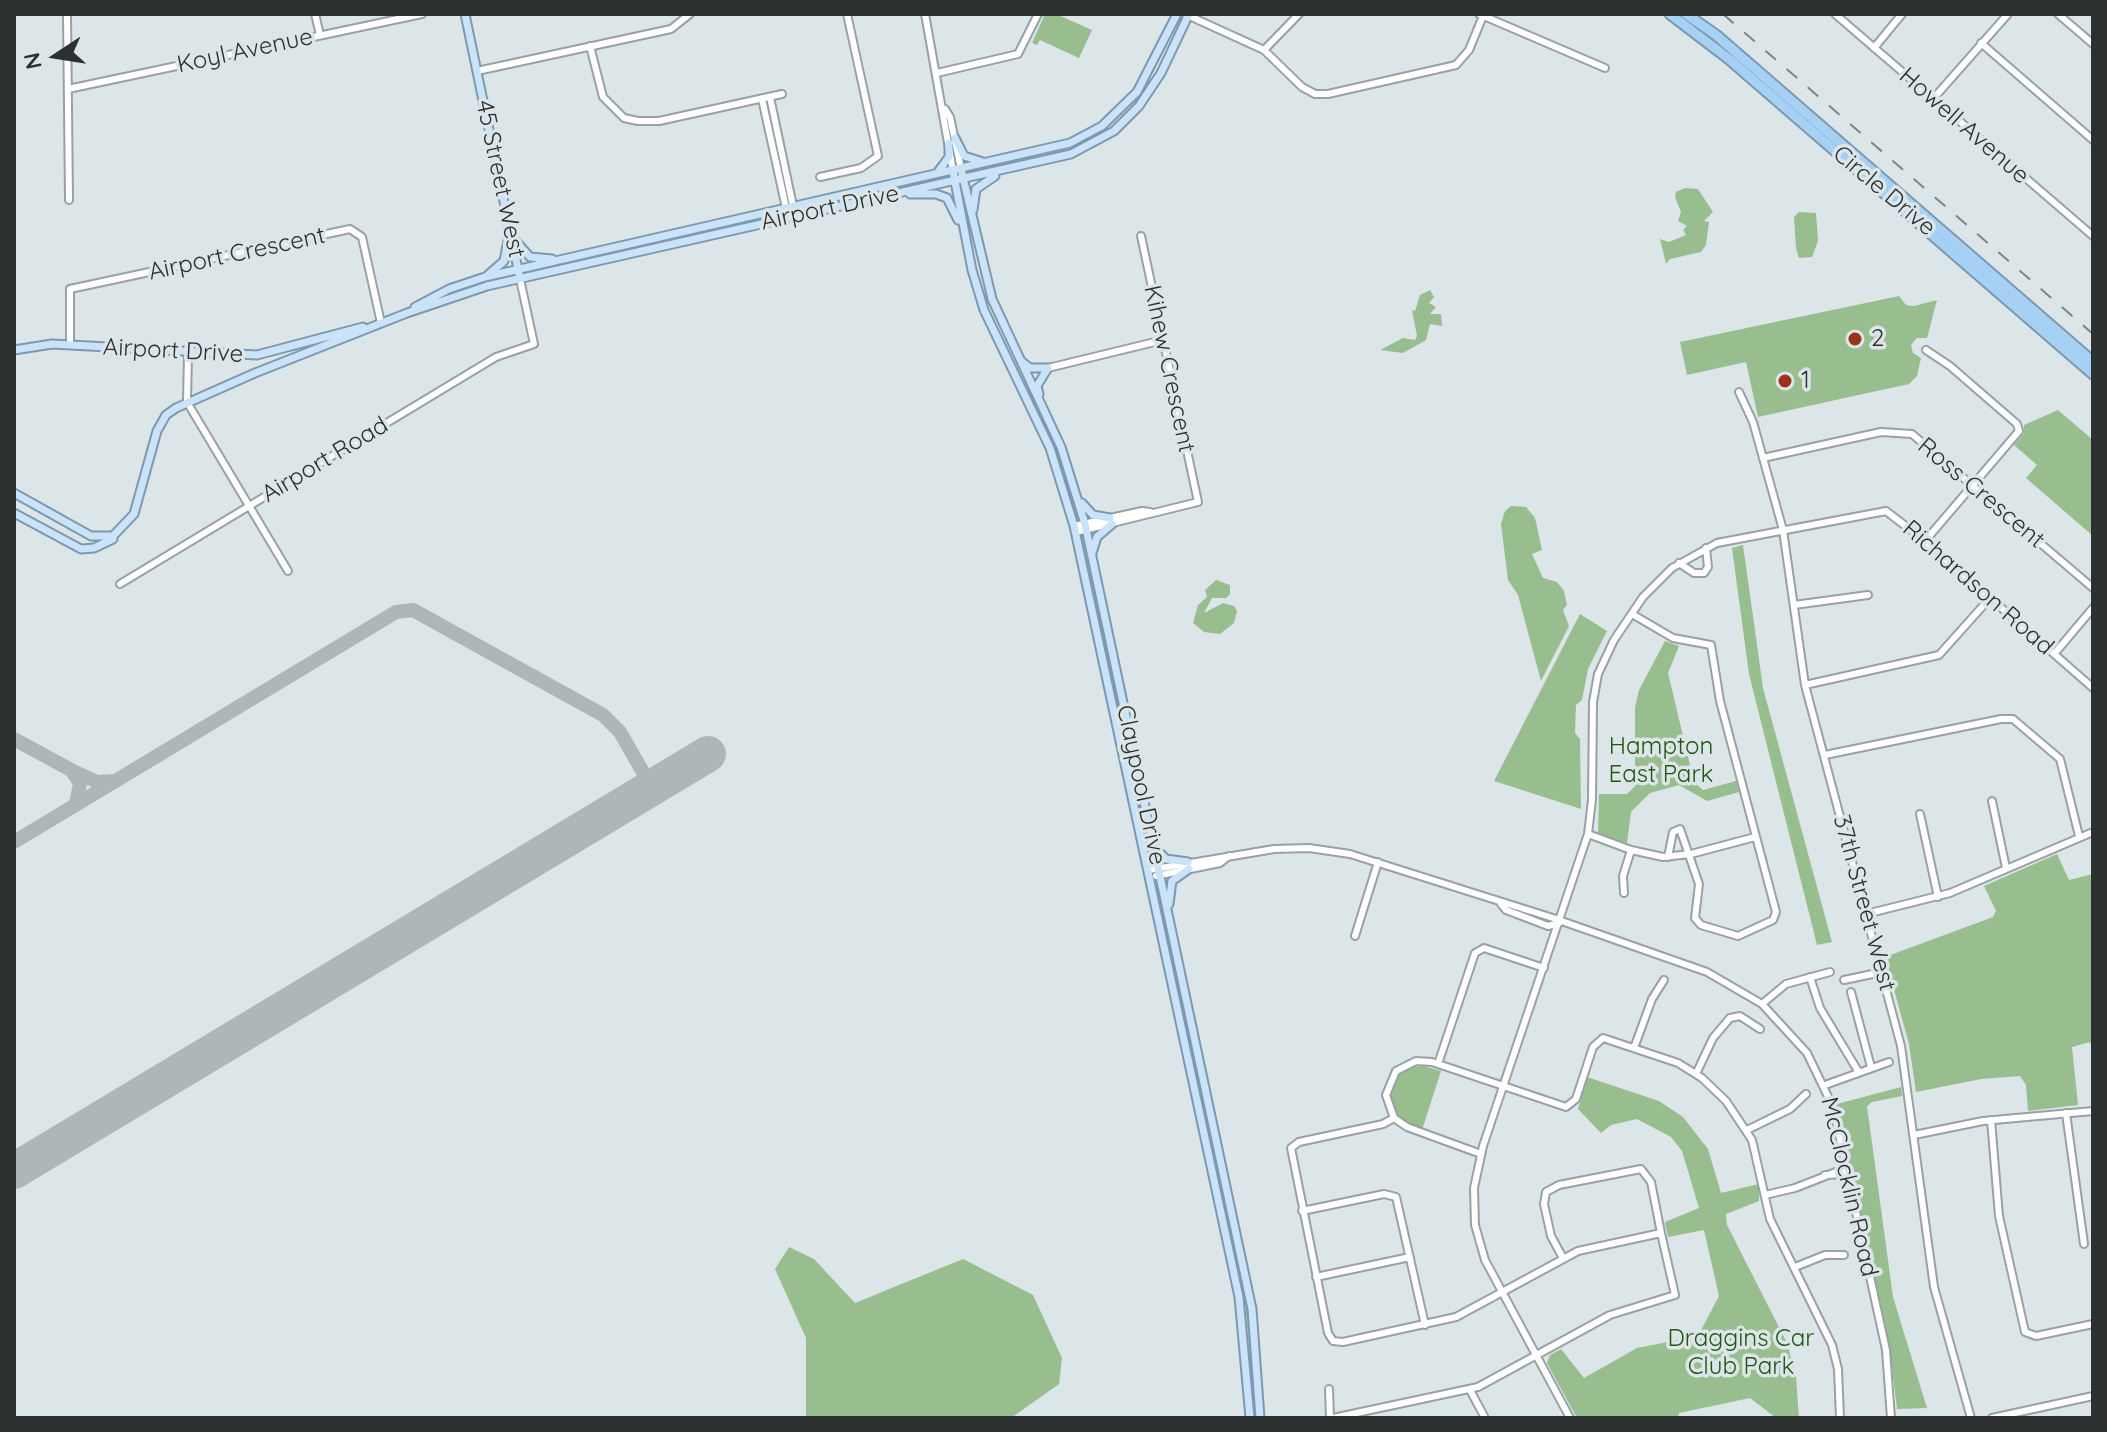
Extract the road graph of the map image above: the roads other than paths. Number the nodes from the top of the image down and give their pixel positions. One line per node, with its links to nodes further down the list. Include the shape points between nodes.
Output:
1 (67, 14): 28 (street)
2 (315, 14): 19 (street)
3 (422, 14): 19 (street, Koyl Avenue)
4 (465, 14): 26 (main road, 45 Street West)
5 (690, 14): 22 (street, via 671,29)
6 (847, 14): 38 (street, via 878,156 861,168)
7 (925, 14): 27 (street)
8 (1038, 14): 27 (street, via 1018,54)
9 (1177, 14): 34 (main road, Airport Drive, via 1144,81 1111,119 1070,143)
10 (1188, 14): 24 (street); 36 (main road, Airport Drive, via 1153,86 1114,131 1071,154)
11 (1299, 14): 24 (street)
12 (1670, 14): 62 (highway, Circle Drive)
13 (1686, 14): 60 (highway, Circle Drive)
14 (1835, 14): 23 (street, Howell Avenue)
15 (1902, 14): 23 (street)
16 (2008, 14): 20 (street)
17 (2058, 14): 21 (street)
18 (1481, 15): 24 (street, via 1469,50 1456,65 1328,94 1302,87); 25 (street)
19 (320, 35): 28 (street, Koyl Avenue)
20 (1981, 43): 31 (street); 32 (street)
21 (2093, 44)
22 (590, 46): 26 (street); 30 (street, via 603,97 624,118 655,121)
23 (1874, 48): 31 (street, Howell Avenue)
24 (1264, 50)
25 (1605, 68)
26 (477, 71): 44 (main road, 45 Street West)
27 (937, 73): 33 (street)
28 (68, 89): 41 (street)
29 (782, 94): 30 (street)
30 (766, 98): 42 (street)
31 (1933, 99): 46 (street, Howell Avenue)
32 (2093, 140)
33 (952, 141): 34 (main road, via 969,160); 35 (street); 37 (main road, via 949,157)
34 (1001, 161): 35 (main road, Airport Drive)
35 (957, 170): 37 (main road, Airport Drive); 39 (main road, Claypool Drive)
36 (1004, 171): 39 (main road, Airport Drive); 43 (main road, via 976,189)
37 (934, 175): 42 (main road, Airport Drive)
38 (820, 177)
39 (959, 181): 40 (main road, Airport Drive); 43 (main road, Claypool Drive); 47 (main road, Claypool Drive)
40 (887, 195): 47 (main road, via 947,198); 49 (main road, Airport Drive)
41 (69, 200)
42 (790, 207): 48 (main road, Airport Drive)
43 (975, 231): 59 (main road, Claypool Drive, via 992,299)
44 (511, 232): 48 (main road, via 530,257); 49 (main road, 45 Street West); 50 (main road, via 504,261)
45 (1141, 236): 53 (street, Kihew Crescent)
46 (2093, 236)
47 (966, 239): 74 (main road, Claypool Drive, via 984,310 1050,448)
48 (562, 260): 49 (main road, Airport Drive)
49 (519, 274): 50 (main road, Airport Drive); 51 (main road, Airport Drive); 54 (street, 45 Street West)
50 (485, 277): 51 (main road, Airport Drive, via 449,289)
51 (407, 313): 52 (main road, Airport Drive)
52 (379, 324): 55 (street, Airport Crescent, via 362,237 350,229 70,289); 58 (main road, Airport Drive, via 268,354); 64 (main road, Airport Drive)
53 (1163, 340): 61 (street); 72 (street, Kihew Crescent, via 1198,502)
54 (534, 344): 70 (street, Airport Road, via 496,357)
55 (70, 345): 56 (main road, Airport Drive); 58 (main road, Airport Drive)
56 (14, 350)
57 (1926, 350): 67 (street, via 2018,427 2016,437)
58 (188, 353): 64 (street)
59 (1017, 356): 61 (main road, via 1030,368); 65 (main road, Claypool Drive)
60 (2093, 362)
61 (1048, 368): 65 (main road, via 1037,386)
62 (2093, 374)
63 (1739, 392): 66 (street, 37th Street West)
64 (187, 402): 70 (street); 76 (main road, Airport Drive, via 161,422 138,504)
65 (1041, 405): 69 (main road, Claypool Drive)
66 (1763, 458): 67 (street, Ross Crescent, via 1881,432 1903,432 1920,438); 75 (street, 37th Street West)
67 (1974, 485): 77 (street); 83 (street, Ross Crescent)
68 (14, 493): 76 (main road, via 91,536 108,538)
69 (1078, 499): 72 (main road, via 1093,515); 73 (main road, Claypool Drive)
70 (249, 506): 81 (street); 82 (street, Airport Road)
71 (14, 513): 76 (main road, via 81,549 100,546)
72 (1111, 521): 73 (street); 79 (main road)
73 (1085, 527): 74 (street); 79 (main road, Claypool Drive)
74 (1075, 529): 107 (main road, Claypool Drive)
75 (1783, 530): 77 (street, Richardson Road, via 1880,510); 78 (street, Richardson Road); 86 (street, 37th Street West)
76 (121, 531)
77 (1925, 541): 85 (street, Richardson Road)
78 (1706, 548): 80 (street, Richardson Road); 80 (street, via 1704,573)
79 (1091, 555): 99 (main road, Claypool Drive)
80 (1679, 563): 88 (street, Richardson Road)
81 (288, 571)
82 (120, 584)
83 (2093, 588)
84 (1868, 595): 86 (street)
85 (1990, 598): 89 (street, Richardson Road); 90 (street, via 1939,655)
86 (1794, 605): 90 (street, 37th Street West)
87 (2093, 608): 89 (street)
88 (1632, 614): 96 (street, Richardson Road, via 1608,651 1595,687); 98 (street, via 1673,638 1711,645)
89 (2055, 653): 91 (street, Richardson Road)
90 (1805, 685): 92 (street, 37th Street West)
91 (2093, 688)
92 (1825, 755): 97 (street, via 2009,718 2060,759); 111 (street, 37th Street West)
93 (1992, 801): 105 (street)
94 (1920, 814): 109 (street)
95 (2093, 832): 97 (street)
96 (1588, 834): 100 (street); 112 (street, Richardson Road)
97 (2079, 836): 105 (street)
98 (1755, 837): 101 (street); 101 (street, via 1775,917 1742,936 1696,921 1700,892)
99 (1153, 844): 104 (main road, via 1166,859); 106 (main road, Claypool Drive)
100 (1631, 850): 102 (street); 108 (street)
101 (1691, 854): 102 (street); 102 (street, via 1678,828)
102 (1668, 857)
103 (1378, 862): 104 (street, McClocklin Road, via 1309,848 1274,849); 112 (street, McClocklin Road, via 1501,904 1548,926); 113 (street)
104 (1189, 866): 106 (street, McClocklin Road); 110 (main road, via 1172,881)
105 (2006, 868): 109 (street)
106 (1160, 872): 107 (street, McClocklin Road); 110 (main road, Claypool Drive)
107 (1150, 874): 156 (main road, Claypool Drive, via 1239,1297)
108 (1624, 893)
109 (1938, 897): 111 (street)
110 (1168, 914): 157 (main road, Claypool Drive, via 1252,1309)
111 (1866, 914): 116 (street, 37th Street West)
112 (1559, 923): 114 (street, Richardson Road); 121 (street, McClocklin Road, via 1707,972)
113 (1355, 936)
114 (1544, 968): 125 (street, via 1484,948 1475,953); 130 (street, Richardson Road)
115 (1830, 972): 117 (street)
116 (1882, 972): 119 (street); 137 (street, 37th Street West, via 1901,1046)
117 (1810, 977): 121 (street, via 1786,984); 127 (street, via 1820,1008)
118 (1664, 980): 123 (street)
119 (1844, 980)
120 (1851, 992): 126 (street)
121 (1762, 1004): 129 (street, McClocklin Road, via 1800,1042)
122 (1760, 1029): 128 (street, via 1740,1016 1730,1018 1713,1038)
123 (1634, 1048): 128 (street); 130 (street, via 1598,1039 1576,1099 1566,1107)
124 (1889, 1062): 126 (street)
125 (1438, 1064): 130 (street); 134 (street, via 1416,1061 1392,1076 1386,1095)
126 (1871, 1067): 127 (street)
127 (1858, 1071): 129 (street)
128 (1696, 1074): 136 (street, via 1726,1101)
129 (1825, 1085): 139 (street, McClocklin Road)
130 (1505, 1087): 138 (street, Richardson Road)
131 (1806, 1094): 136 (street, via 1790,1109)
132 (2093, 1111): 133 (street)
133 (2066, 1113): 135 (street); 143 (street)
134 (1394, 1118): 138 (street); 141 (street, via 1294,1144 1290,1152)
135 (1991, 1120): 137 (street); 150 (street, via 1999,1216 2025,1332 2036,1336)
136 (1747, 1130): 140 (street)
137 (1914, 1135): 163 (street, 37th Street West, via 1934,1287)
138 (1481, 1154): 149 (street, Richardson Road, via 1473,1199 1475,1225)
139 (1847, 1171): 140 (street); 162 (street, McClocklin Road, via 1888,1362)
140 (1765, 1195): 147 (street, via 1773,1228)
141 (1302, 1211): 145 (street, via 1393,1195 1400,1204); 148 (street)
142 (1661, 1233): 146 (street); 146 (street, via 1644,1170 1559,1185 1546,1192 1544,1204 1551,1236); 152 (street, via 1676,1292 1673,1298 1617,1312)
143 (2084, 1244)
144 (1844, 1255): 147 (street, via 1825,1255)
145 (1410, 1257): 148 (street); 151 (street)
146 (1563, 1258): 149 (street)
147 (1795, 1267): 161 (street, via 1832,1345)
148 (1316, 1277): 151 (street, via 1333,1341)
149 (1501, 1293): 151 (street, via 1456,1317); 152 (street, Richardson Road)
150 (2093, 1324)
151 (1425, 1325)
152 (1537, 1357): 154 (street); 160 (street, Richardson Road)
153 (1329, 1389): 158 (street)
154 (1470, 1390): 158 (street); 159 (street)
155 (2093, 1396): 164 (street)
156 (1250, 1418)
157 (1260, 1418)
158 (1331, 1418)
159 (1485, 1418)
160 (1570, 1418)
161 (1840, 1418)
162 (1891, 1418)
163 (1971, 1418)
164 (1992, 1418)

